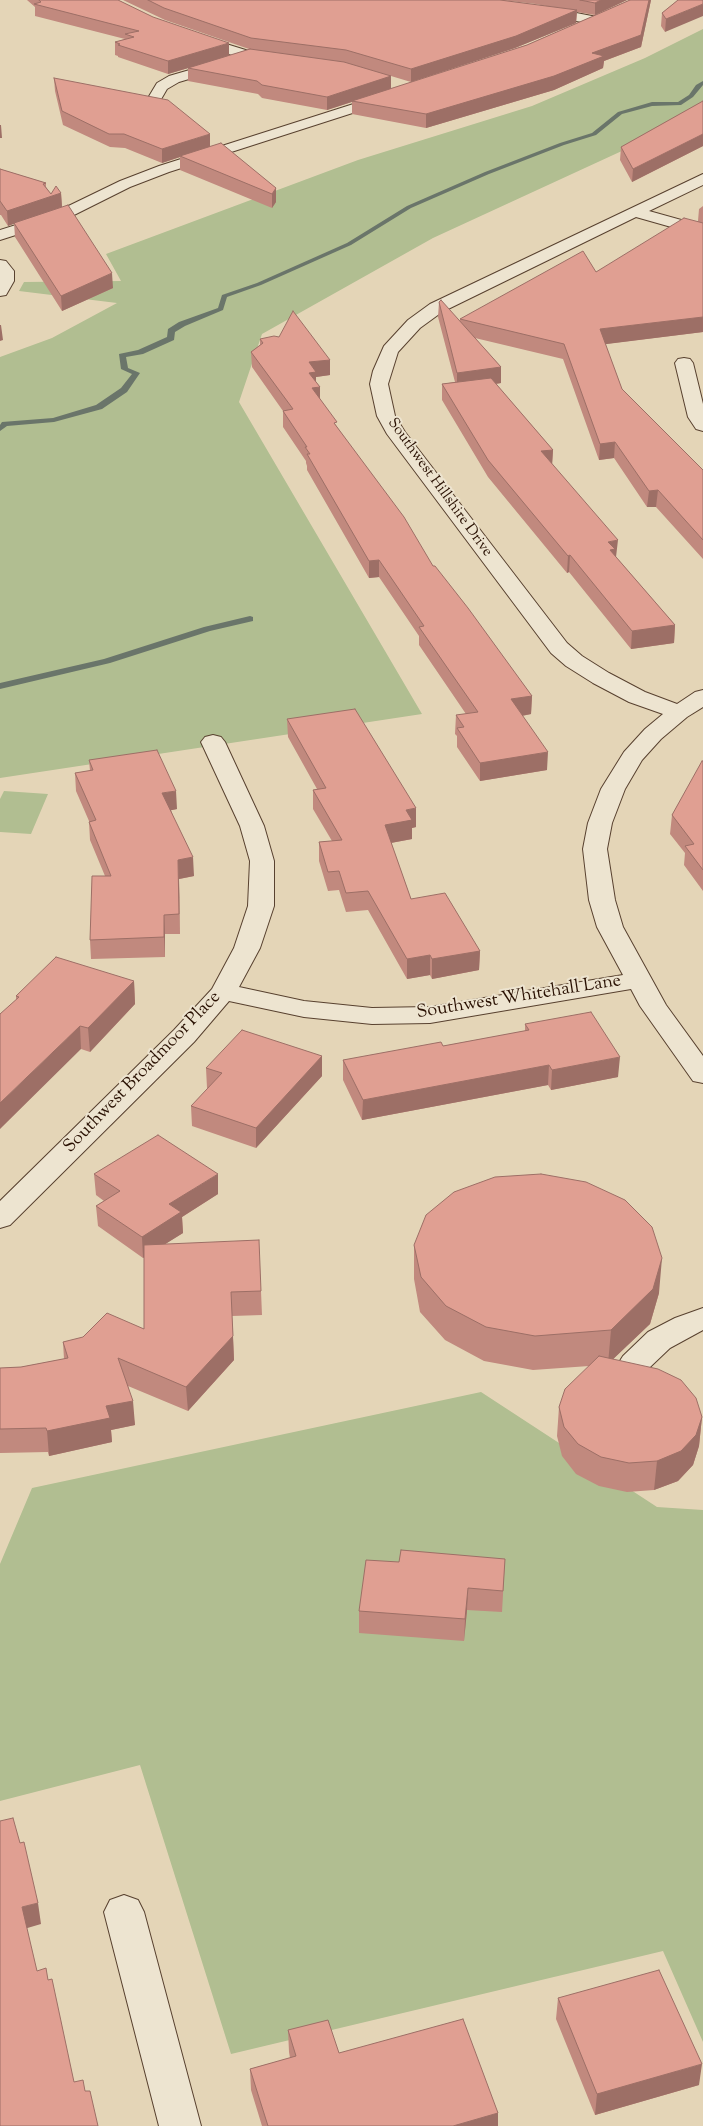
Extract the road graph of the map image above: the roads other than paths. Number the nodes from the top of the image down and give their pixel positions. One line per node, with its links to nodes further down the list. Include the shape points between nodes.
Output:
1 (526, 8): 3 (street)
2 (614, 13): 3 (street)
3 (597, 21): 4 (street)
4 (571, 32)
5 (184, 35): 6 (street)
6 (249, 56): 7 (street); 9 (street, via 174,79 162,86)
7 (286, 62)
8 (404, 92): 13 (street, via 164,168 60,216)
9 (155, 98)
10 (703, 179): 11 (street, Southwest Hillshire Drive)
11 (635, 212): 12 (street); 19 (street, Southwest Hillshire Drive, via 436,308 414,324 395,345 379,384 386,416 396,434 559,648 601,678 637,697)
12 (703, 231)
13 (0, 235)
14 (0, 265): 15 (street, via 6,272 6,281)
15 (0, 291)
16 (684, 363): 17 (street, via 697,417)
17 (703, 426)
18 (703, 697): 19 (street)
19 (679, 712): 21 (street, via 632,757 613,789 600,823 596,848 597,873 610,927)
20 (213, 742): 22 (street, Southwest Broadmoor Place, via 252,826 262,861 261,906 247,948)
21 (638, 980): 22 (street, Southwest Whitehall Lane, via 430,1015 372,1016 324,1011); 23 (street)
22 (223, 992): 24 (street, Southwest Broadmoor Place, via 184,1036)
23 (703, 1075)
24 (0, 1218)
25 (703, 1319): 26 (street, via 659,1340 634,1364)
26 (632, 1380)
27 (124, 1912): 28 (street)
28 (180, 2126)

